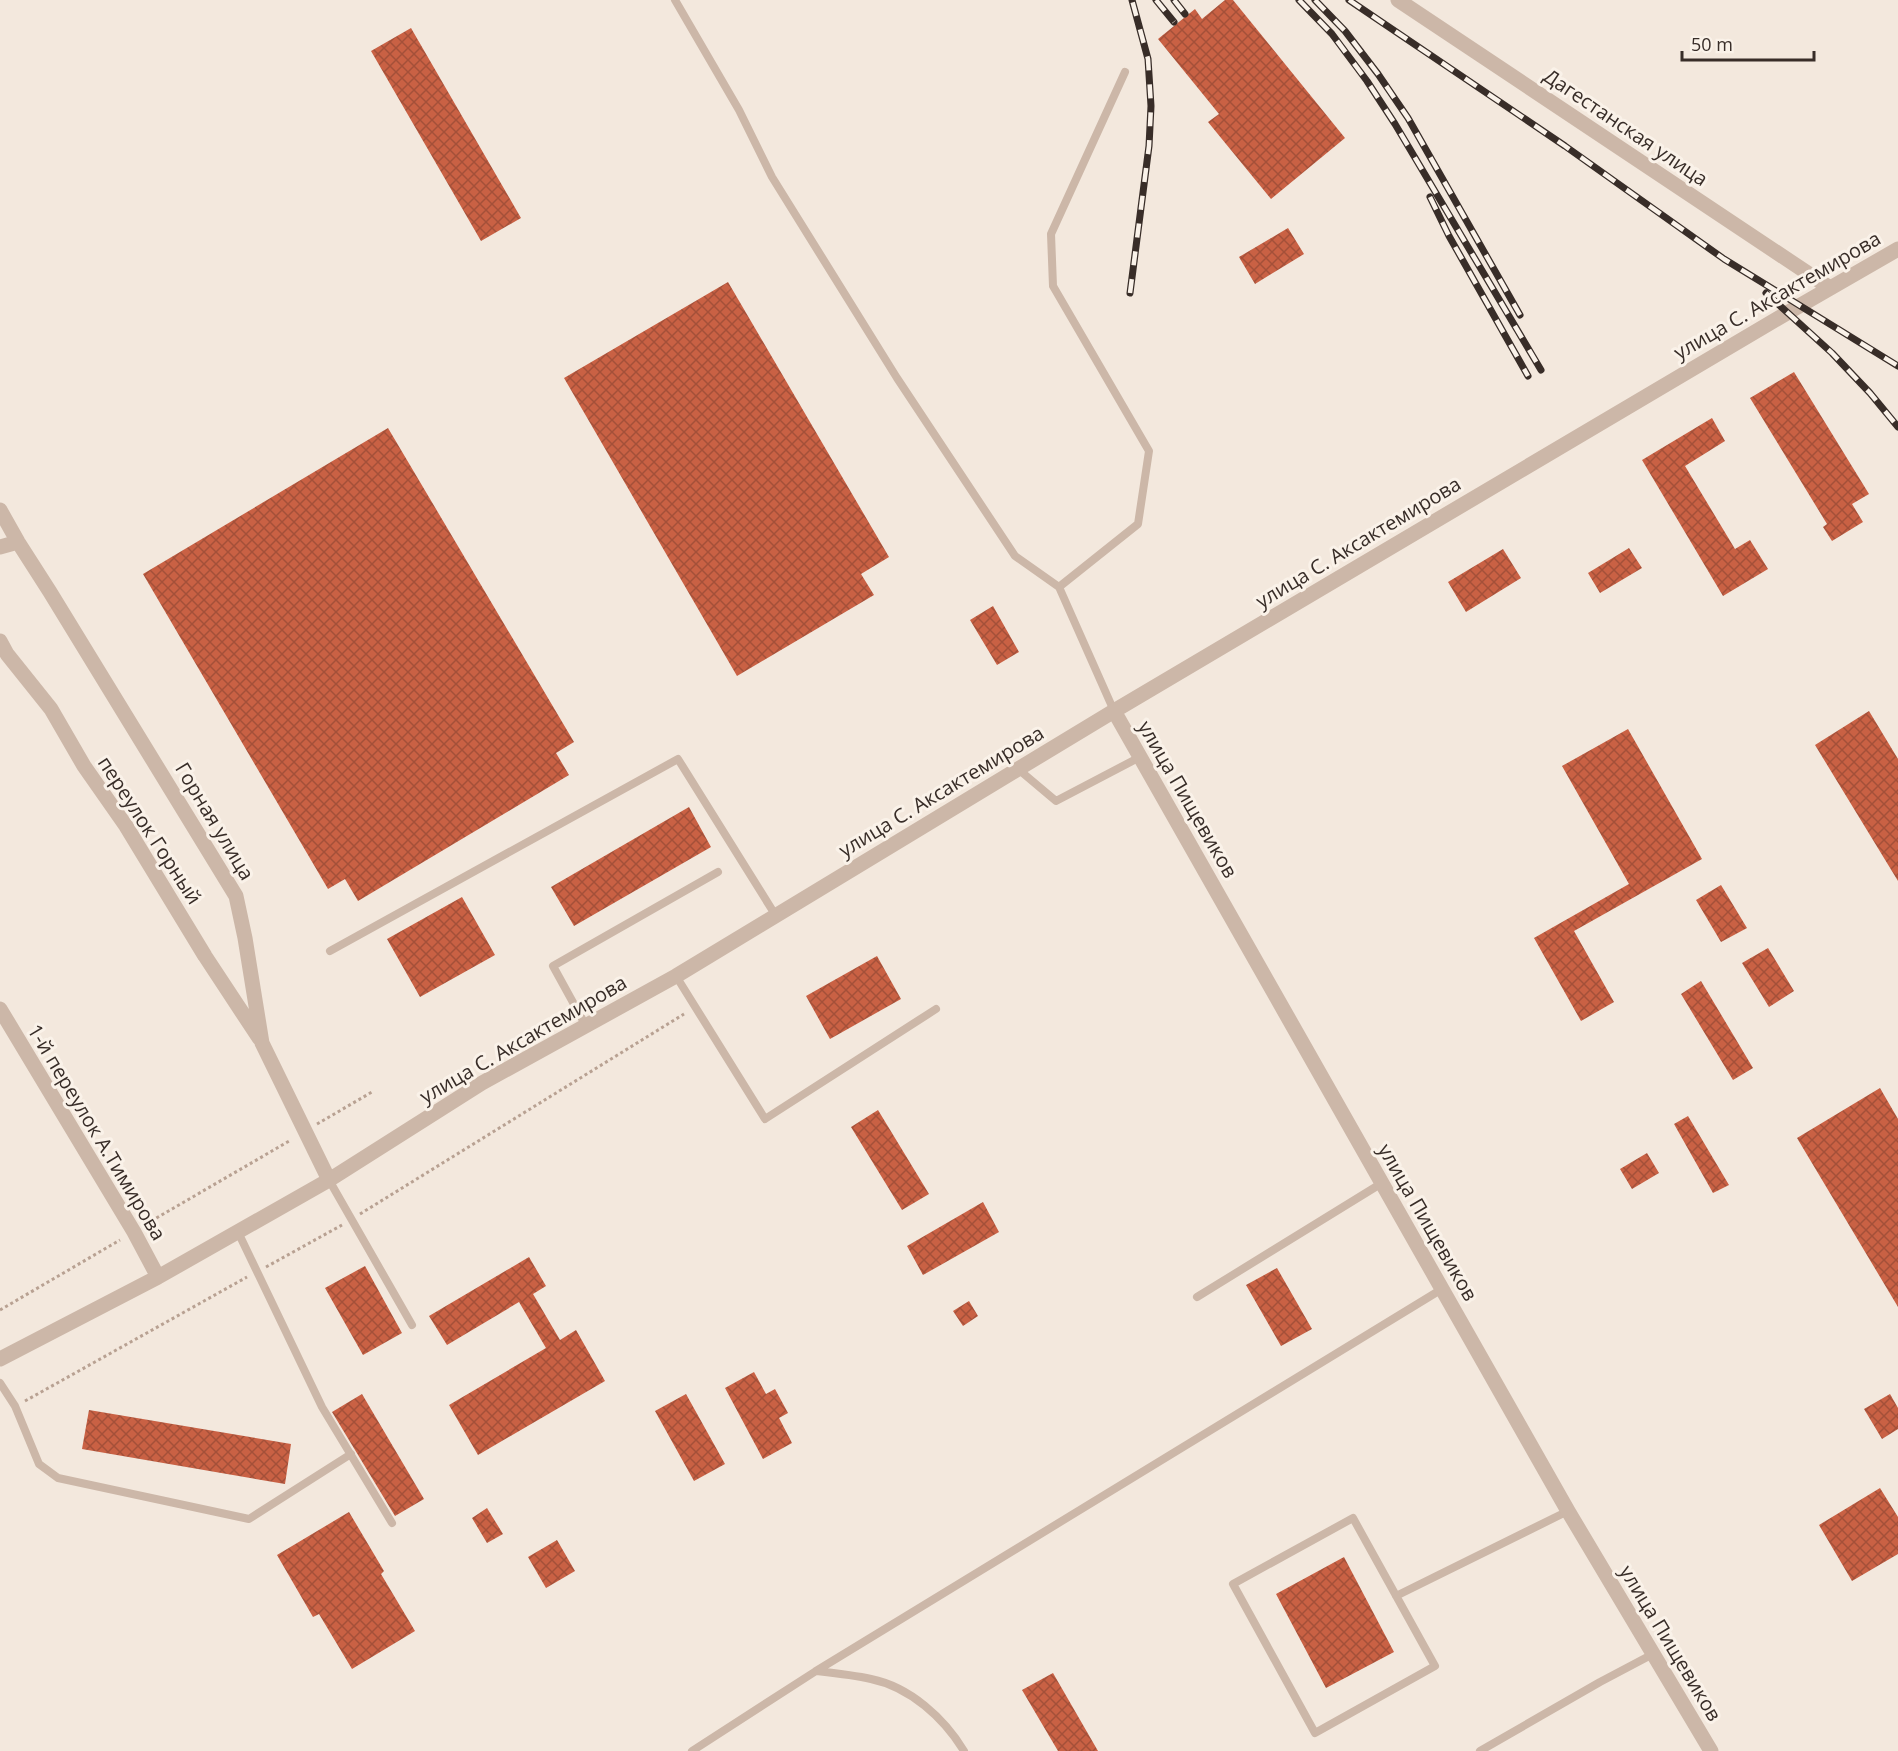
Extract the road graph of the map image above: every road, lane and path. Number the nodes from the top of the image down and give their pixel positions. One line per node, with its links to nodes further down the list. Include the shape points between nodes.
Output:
1 (675, 0): 9 (lane, via 739,110 772,177 897,378 1015,556)
2 (1398, 0): 5 (street, Дагестанская улица)
3 (1125, 72): 9 (lane, via 1051,234 1053,286 1149,451 1138,524)
4 (1898, 249): 5 (street, улица С. Аксактемирова)
5 (1830, 288): 11 (street, улица С. Аксактемирова)
6 (0, 510): 7 (street, Горная улица)
7 (18, 542): 8 (street); 21 (street, Горная улица, via 236,896)
8 (0, 547)
9 (1059, 587): 11 (lane)
10 (0, 641): 21 (street, переулок Горный, via 51,709)
11 (1114, 711): 12 (street, улица Пищевиков); 13 (street, улица С. Аксактемирова)
12 (1140, 757): 13 (lane, via 1056,801); 25 (street, улица Пищевиков)
13 (1018, 769): 15 (street, улица С. Аксактемирова)
14 (718, 872): 20 (lane, via 553,966)
15 (776, 916): 16 (lane, via 678,759); 17 (street, улица С. Аксактемирова)
16 (330, 951)
17 (676, 976): 19 (lane, via 765,1119); 20 (street, улица С. Аксактемирова)
18 (0, 1008): 26 (street, 1-й переулок А.Тимирова)
19 (936, 1009)
20 (586, 1026): 24 (street, улица С. Аксактемирова, via 482,1083)
21 (262, 1043): 23 (street, Горная улица)
22 (372, 1092): 23 (path)
23 (306, 1131): 24 (street, Горная улица); 26 (path)
24 (329, 1180): 27 (street, улица С. Аксактемирова); 32 (lane)
25 (1382, 1183): 29 (street, улица Пищевиков); 30 (lane)
26 (134, 1232): 28 (street, 1-й переулок А.Тимирова); 31 (path)
27 (238, 1232): 28 (street, улица С. Аксактемирова); 35 (lane, via 322,1407)
28 (158, 1277): 33 (street, улица С. Аксактемирова)
29 (1442, 1288): 36 (street, улица Пищевиков); 40 (lane)
30 (1197, 1297)
31 (0, 1310)
32 (412, 1325)
33 (0, 1359)
34 (0, 1383): 35 (lane, via 15,1406 39,1464 58,1478 249,1519)
35 (351, 1454): 37 (lane)
36 (1568, 1511): 38 (lane); 39 (street, улица Пищевиков)
37 (392, 1523)
38 (1396, 1596): 38 (lane, via 1353,1518 1233,1584 1315,1733 1435,1666)
39 (1653, 1654): 43 (lane); 44 (street, улица Пищевиков)
40 (816, 1671): 41 (lane); 42 (lane, via 873,1679 903,1691 931,1710)
41 (692, 1751)
42 (964, 1751)
43 (1480, 1751)
44 (1711, 1751)

